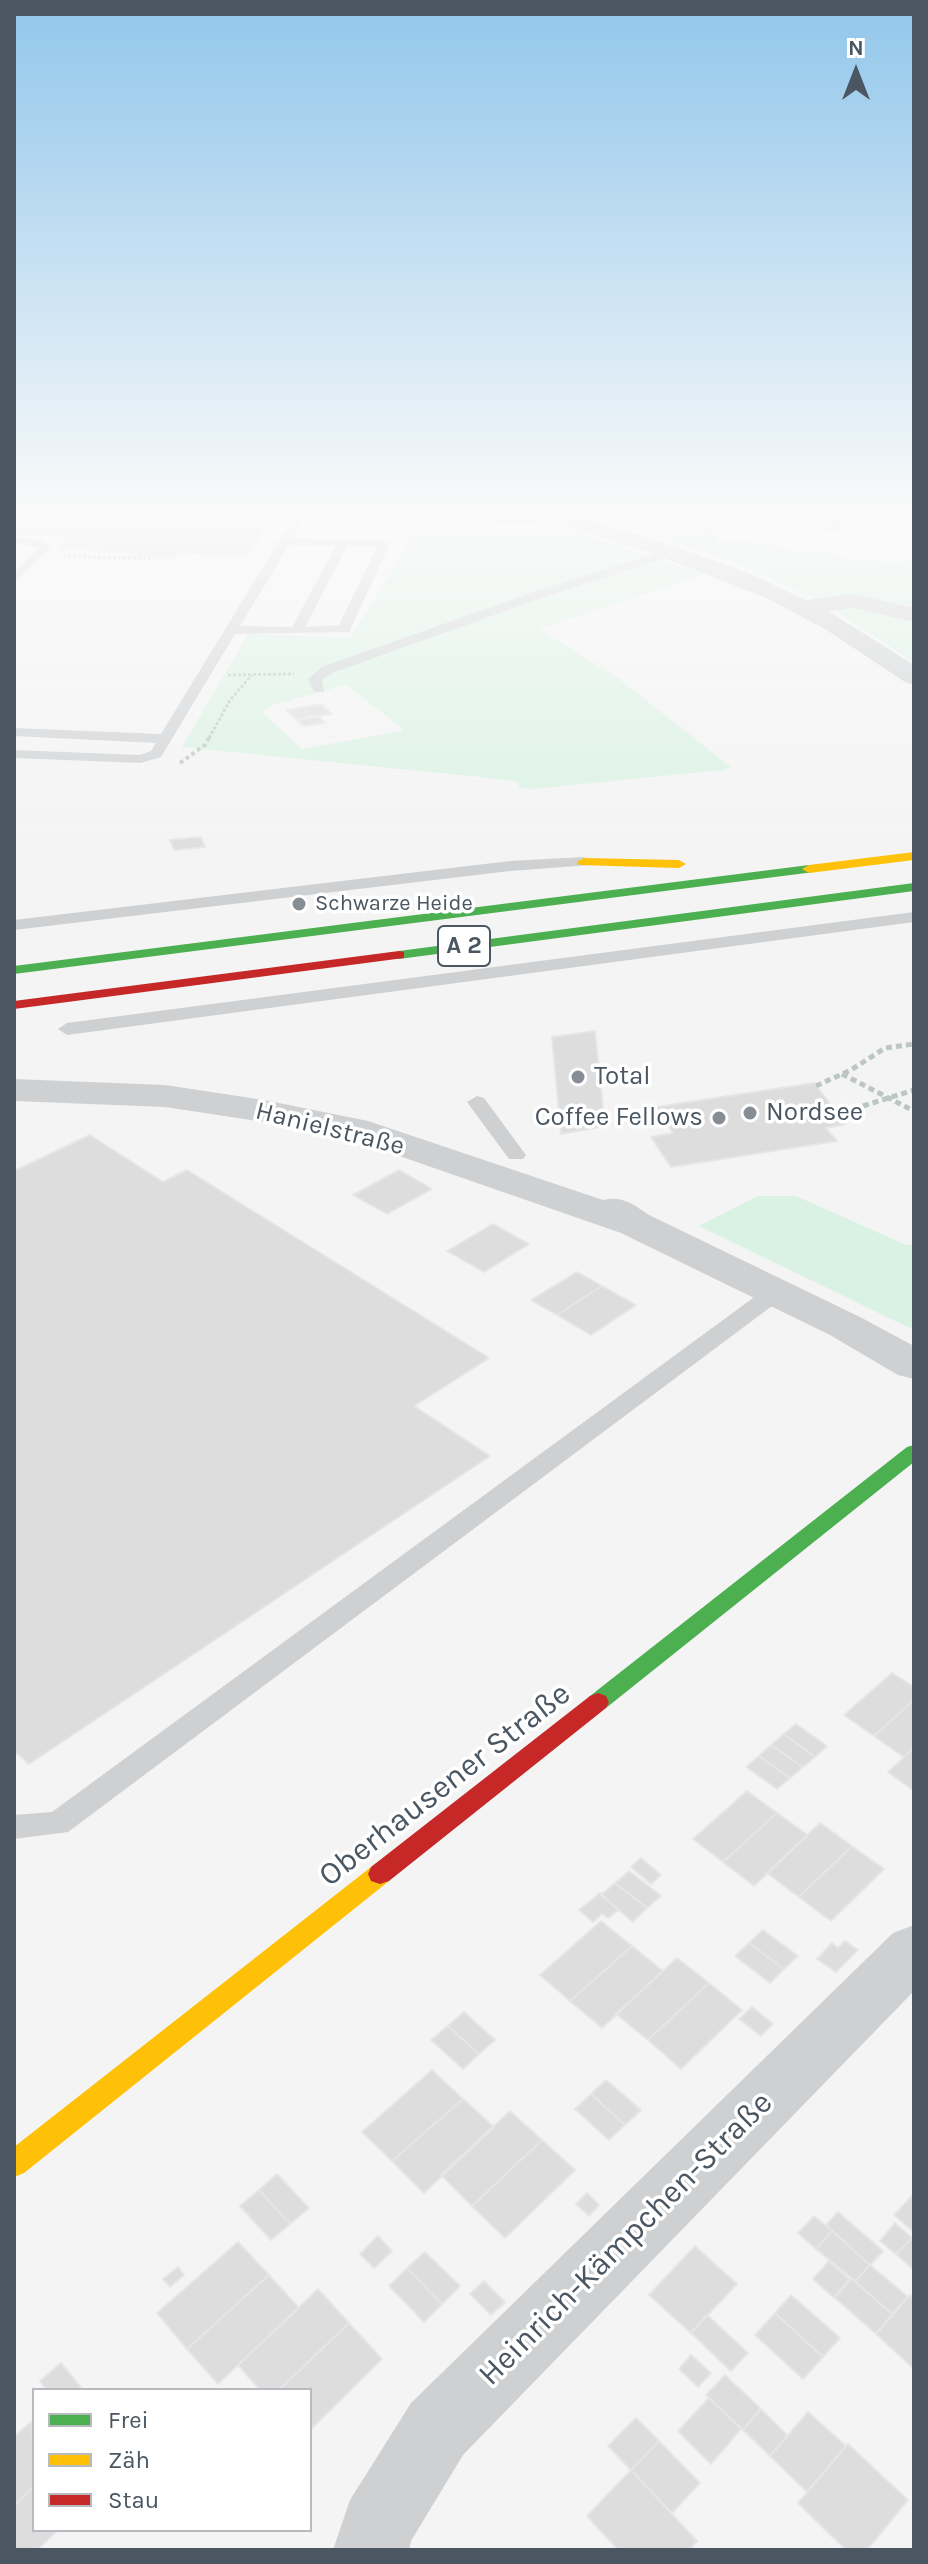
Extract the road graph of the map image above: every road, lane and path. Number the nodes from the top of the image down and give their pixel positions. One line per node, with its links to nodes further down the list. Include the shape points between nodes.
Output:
1 (298, 628): 6 (lane)
2 (345, 628): 6 (lane)
3 (446, 628): 8 (lane, via 327,670 315,679)
4 (839, 628): 7 (street)
5 (233, 630): 6 (lane); 10 (lane)
6 (296, 631)
7 (914, 677)
8 (319, 689)
9 (14, 732): 10 (lane)
10 (166, 739): 11 (lane, via 156,754 141,759)
11 (14, 754)
12 (914, 856): 14 (main road, A 2)
13 (584, 862): 14 (main road); 17 (lane, via 510,866)
14 (793, 871): 18 (main road, A 2)
15 (914, 887): 19 (main road, A 2)
16 (914, 917): 20 (lane)
17 (14, 925)
18 (14, 970)
19 (14, 1005)
20 (60, 1029)
21 (914, 1044): 22 (path, via 885,1048)
22 (841, 1073): 23 (path); 26 (path)
23 (816, 1086)
24 (14, 1090): 31 (street, Hanielstraße, via 165,1096 368,1132)
25 (914, 1090): 26 (path)
26 (889, 1099): 28 (path); 29 (path)
27 (477, 1102): 30 (lane)
28 (914, 1111)
29 (844, 1112)
30 (516, 1155): 31 (street, Hanielstraße, via 590,1191)
31 (635, 1224): 32 (street, Hanielstraße)
32 (776, 1292): 33 (street, Hanielstraße); 35 (lane, via 58,1823)
33 (914, 1365)
34 (914, 1452): 37 (main road, Oberhausener Straße)
35 (14, 1827)
36 (914, 1951): 38 (street, Heinrich-Kämpchen-Straße, via 437,2429 377,2527)
37 (14, 2164)
38 (371, 2550)

